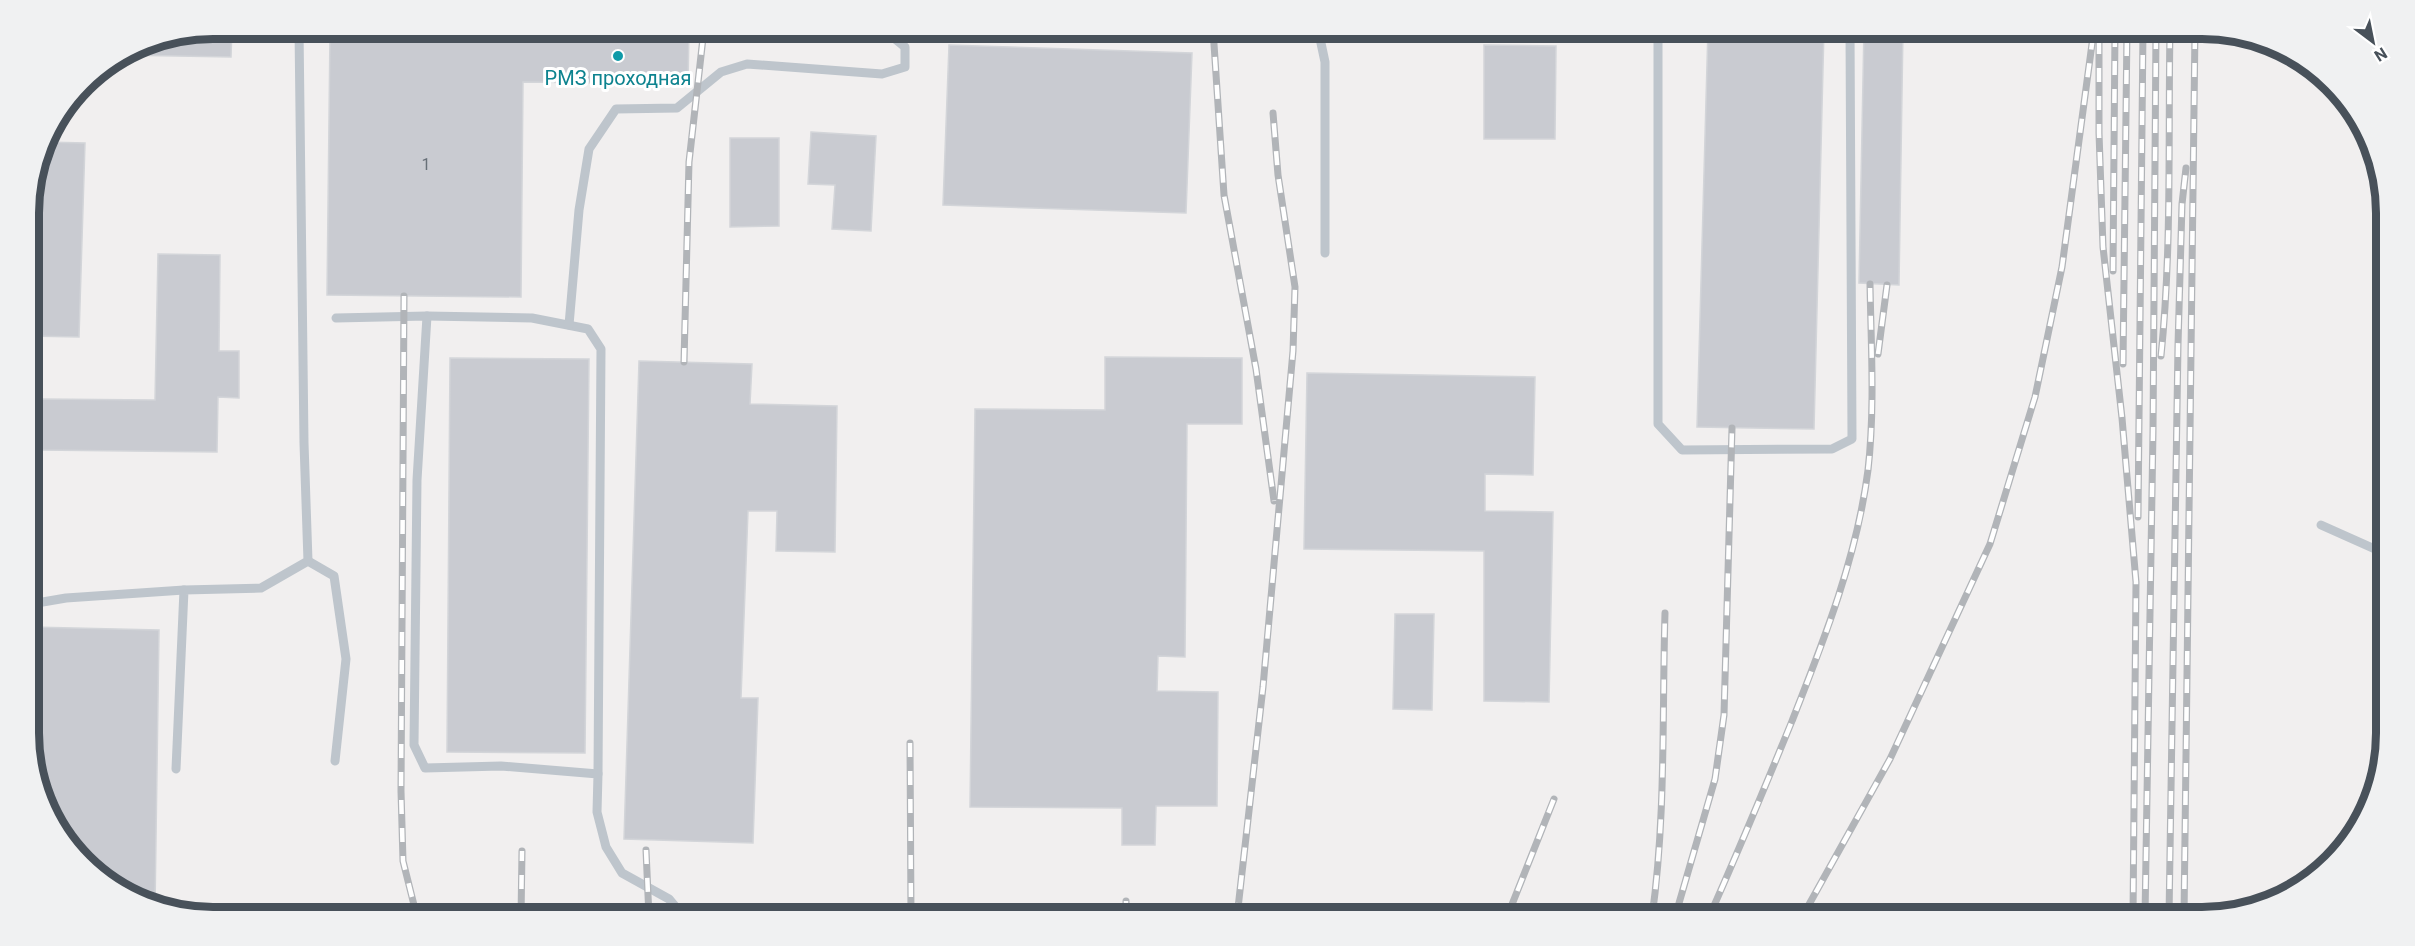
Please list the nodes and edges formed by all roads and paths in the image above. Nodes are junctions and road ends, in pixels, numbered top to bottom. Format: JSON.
{"nodes":[{"id":1,"x":299,"y":39,"type":"edge"},
{"id":2,"x":896,"y":39,"type":"edge"},
{"id":3,"x":1320,"y":39,"type":"edge"},
{"id":4,"x":1658,"y":39,"type":"edge"},
{"id":5,"x":1850,"y":39,"type":"edge"},
{"id":6,"x":1325,"y":254,"type":"dead end"},
{"id":7,"x":427,"y":316,"type":"junction"},
{"id":8,"x":336,"y":318,"type":"dead end"},
{"id":9,"x":569,"y":325,"type":"junction"},
{"id":10,"x":2321,"y":525,"type":"dead end"},
{"id":11,"x":2376,"y":550,"type":"edge"},
{"id":12,"x":308,"y":561,"type":"junction"},
{"id":13,"x":184,"y":590,"type":"junction"},
{"id":14,"x":39,"y":603,"type":"edge"},
{"id":15,"x":335,"y":761,"type":"dead end"},
{"id":16,"x":176,"y":769,"type":"dead end"},
{"id":17,"x":597,"y":774,"type":"junction"},
{"id":18,"x":676,"y":907,"type":"edge"}],
"edges":[{"from":1,"to":12,"type":"lane"},
{"from":2,"to":9,"type":"lane"},
{"from":3,"to":6,"type":"lane"},
{"from":4,"to":5,"type":"lane"},
{"from":7,"to":8,"type":"lane"},
{"from":7,"to":9,"type":"lane"},
{"from":7,"to":17,"type":"lane"},
{"from":9,"to":17,"type":"lane"},
{"from":10,"to":11,"type":"lane"},
{"from":12,"to":13,"type":"lane"},
{"from":12,"to":15,"type":"lane"},
{"from":13,"to":14,"type":"lane"},
{"from":13,"to":16,"type":"lane"},
{"from":17,"to":18,"type":"lane"}]}
